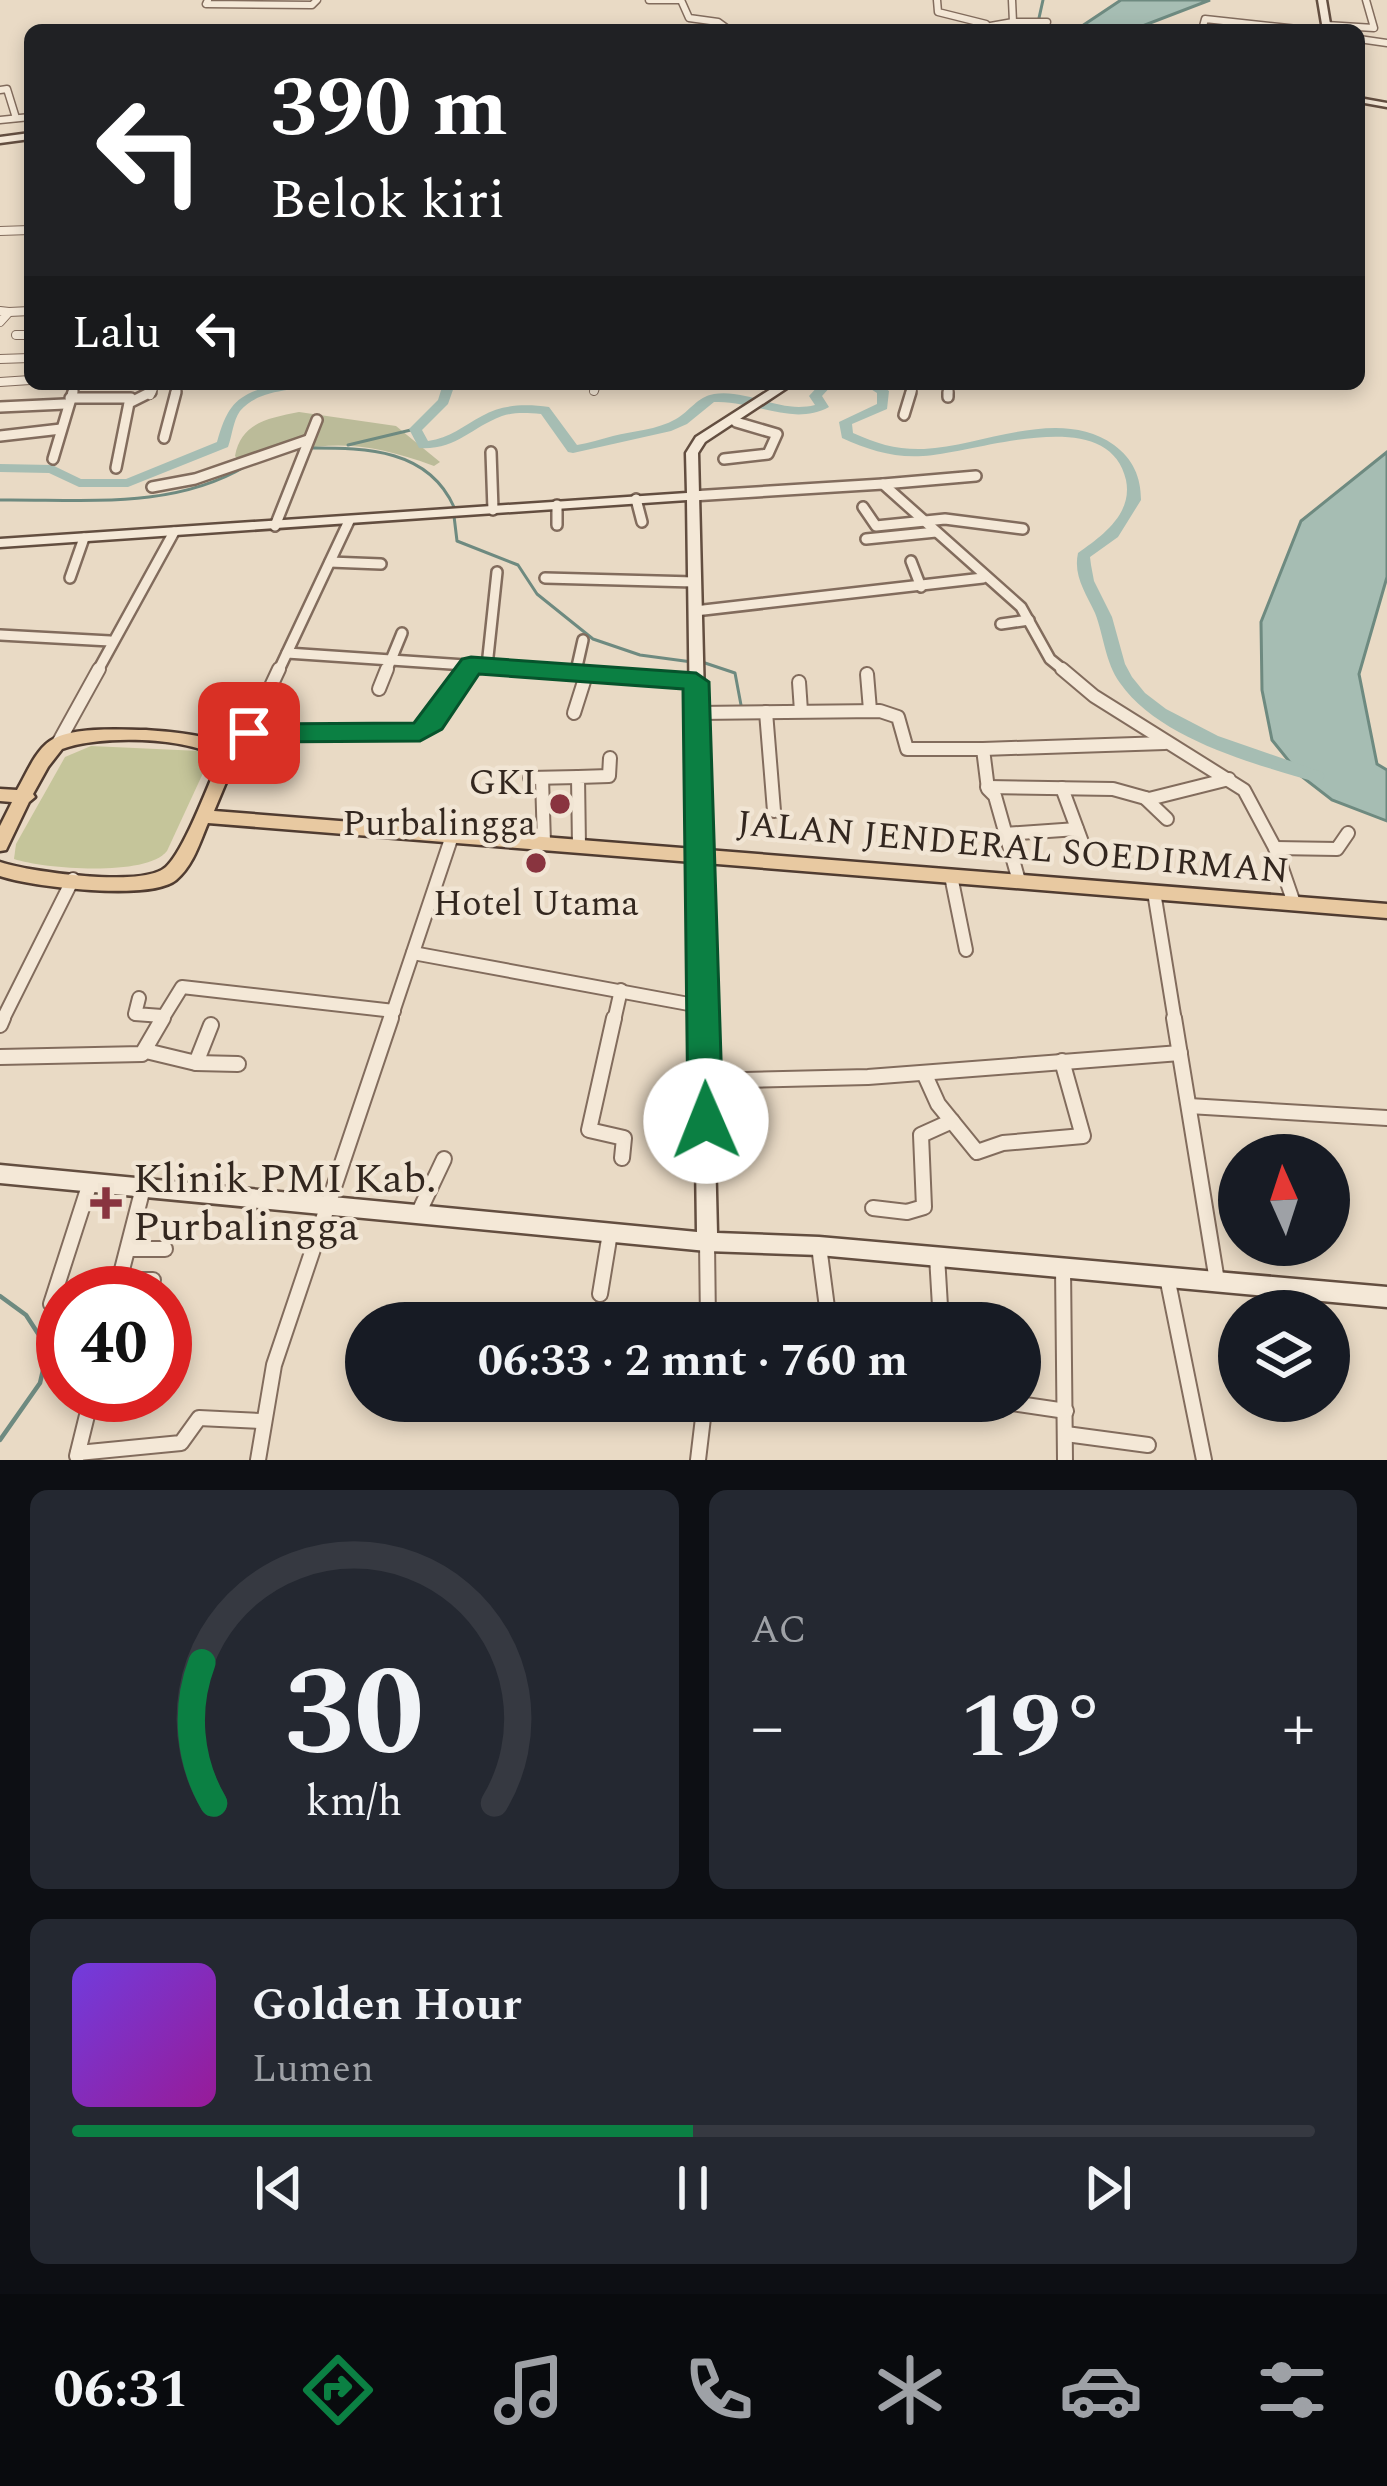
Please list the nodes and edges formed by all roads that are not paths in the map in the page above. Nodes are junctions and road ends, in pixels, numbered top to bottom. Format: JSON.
{"nodes":[{"id":1,"x":208,"y":0,"type":"edge"},
{"id":2,"x":316,"y":0,"type":"edge"},
{"id":3,"x":650,"y":0,"type":"edge"},
{"id":4,"x":681,"y":0,"type":"edge"},
{"id":5,"x":937,"y":0,"type":"edge"},
{"id":6,"x":1366,"y":0,"type":"edge"},
{"id":7,"x":650,"y":16,"type":"dead end"},
{"id":8,"x":1047,"y":22,"type":"dead end"},
{"id":9,"x":721,"y":24,"type":"edge"},
{"id":10,"x":979,"y":24,"type":"edge"},
{"id":11,"x":1026,"y":24,"type":"edge"},
{"id":12,"x":1202,"y":24,"type":"edge"},
{"id":13,"x":1248,"y":24,"type":"edge"},
{"id":14,"x":1365,"y":28,"type":"edge"},
{"id":15,"x":10,"y":77,"type":"dead end"},
{"id":16,"x":4,"y":90,"type":"edge"},
{"id":17,"x":24,"y":112,"type":"edge"},
{"id":18,"x":16,"y":118,"type":"junction"},
{"id":19,"x":0,"y":120,"type":"edge"},
{"id":20,"x":4,"y":311,"type":"edge"},
{"id":21,"x":0,"y":322,"type":"edge"},
{"id":22,"x":16,"y":335,"type":"dead end"},
{"id":23,"x":24,"y":335,"type":"edge"},
{"id":24,"x":73,"y":390,"type":"edge"},
{"id":25,"x":152,"y":390,"type":"edge"},
{"id":26,"x":176,"y":390,"type":"edge"},
{"id":27,"x":780,"y":390,"type":"edge"},
{"id":28,"x":912,"y":390,"type":"edge"},
{"id":29,"x":949,"y":390,"type":"edge"},
{"id":30,"x":948,"y":397,"type":"dead end"},
{"id":31,"x":130,"y":398,"type":"junction"},
{"id":32,"x":68,"y":401,"type":"junction"},
{"id":33,"x":24,"y":406,"type":"junction"},
{"id":34,"x":0,"y":407,"type":"edge"},
{"id":35,"x":904,"y":415,"type":"dead end"},
{"id":36,"x":317,"y":420,"type":"dead end"},
{"id":37,"x":736,"y":422,"type":"junction"},
{"id":38,"x":61,"y":429,"type":"junction"},
{"id":39,"x":17,"y":434,"type":"junction"},
{"id":40,"x":0,"y":436,"type":"edge"},
{"id":41,"x":164,"y":438,"type":"dead end"},
{"id":42,"x":307,"y":444,"type":"junction"},
{"id":43,"x":491,"y":452,"type":"dead end"},
{"id":44,"x":53,"y":458,"type":"dead end"},
{"id":45,"x":724,"y":459,"type":"dead end"},
{"id":46,"x":116,"y":468,"type":"dead end"},
{"id":47,"x":976,"y":476,"type":"dead end"},
{"id":48,"x":883,"y":484,"type":"junction"},
{"id":49,"x":152,"y":487,"type":"dead end"},
{"id":50,"x":692,"y":496,"type":"junction"},
{"id":51,"x":636,"y":499,"type":"junction"},
{"id":52,"x":557,"y":505,"type":"junction"},
{"id":53,"x":863,"y":507,"type":"dead end"},
{"id":54,"x":493,"y":510,"type":"junction"},
{"id":55,"x":349,"y":521,"type":"junction"},
{"id":56,"x":926,"y":521,"type":"junction"},
{"id":57,"x":642,"y":522,"type":"dead end"},
{"id":58,"x":557,"y":525,"type":"dead end"},
{"id":59,"x":275,"y":526,"type":"junction"},
{"id":60,"x":1023,"y":529,"type":"dead end"},
{"id":61,"x":174,"y":532,"type":"junction"},
{"id":62,"x":936,"y":532,"type":"junction"},
{"id":63,"x":84,"y":538,"type":"junction"},
{"id":64,"x":866,"y":539,"type":"dead end"},
{"id":65,"x":0,"y":543,"type":"edge"},
{"id":66,"x":911,"y":561,"type":"dead end"},
{"id":67,"x":330,"y":562,"type":"junction"},
{"id":68,"x":381,"y":564,"type":"dead end"},
{"id":69,"x":497,"y":572,"type":"dead end"},
{"id":70,"x":70,"y":578,"type":"dead end"},
{"id":71,"x":545,"y":578,"type":"dead end"},
{"id":72,"x":983,"y":578,"type":"junction"},
{"id":73,"x":694,"y":582,"type":"junction"},
{"id":74,"x":921,"y":587,"type":"junction"},
{"id":75,"x":695,"y":611,"type":"junction"},
{"id":76,"x":1029,"y":620,"type":"junction"},
{"id":77,"x":1001,"y":624,"type":"dead end"},
{"id":78,"x":402,"y":633,"type":"dead end"},
{"id":79,"x":0,"y":635,"type":"edge"},
{"id":80,"x":584,"y":640,"type":"dead end"},
{"id":81,"x":110,"y":641,"type":"junction"},
{"id":82,"x":534,"y":652,"type":"dead end"},
{"id":83,"x":287,"y":653,"type":"junction"},
{"id":84,"x":393,"y":658,"type":"junction"},
{"id":85,"x":471,"y":665,"type":"junction"},
{"id":86,"x":487,"y":667,"type":"junction"},
{"id":87,"x":530,"y":668,"type":"junction"},
{"id":88,"x":696,"y":670,"type":"junction"},
{"id":89,"x":581,"y":672,"type":"junction"},
{"id":90,"x":868,"y":674,"type":"dead end"},
{"id":91,"x":799,"y":682,"type":"dead end"},
{"id":92,"x":380,"y":689,"type":"dead end"},
{"id":93,"x":870,"y":710,"type":"junction"},
{"id":94,"x":802,"y":711,"type":"junction"},
{"id":95,"x":766,"y":712,"type":"junction"},
{"id":96,"x":574,"y":713,"type":"dead end"},
{"id":97,"x":698,"y":713,"type":"junction"},
{"id":98,"x":249,"y":733,"type":"junction"},
{"id":99,"x":1167,"y":743,"type":"junction"},
{"id":100,"x":57,"y":745,"type":"junction"},
{"id":101,"x":226,"y":748,"type":"junction"},
{"id":102,"x":983,"y":748,"type":"junction"},
{"id":103,"x":610,"y":758,"type":"dead end"},
{"id":104,"x":578,"y":777,"type":"junction"},
{"id":105,"x":1229,"y":779,"type":"junction"},
{"id":106,"x":1062,"y":788,"type":"junction"},
{"id":107,"x":990,"y":790,"type":"junction"},
{"id":108,"x":0,"y":799,"type":"edge"},
{"id":109,"x":1145,"y":799,"type":"junction"},
{"id":110,"x":24,"y":801,"type":"junction"},
{"id":111,"x":774,"y":811,"type":"dead end"},
{"id":112,"x":203,"y":816,"type":"junction"},
{"id":113,"x":1168,"y":819,"type":"dead end"},
{"id":114,"x":1348,"y":833,"type":"dead end"},
{"id":115,"x":1004,"y":834,"type":"junction"},
{"id":116,"x":452,"y":836,"type":"junction"},
{"id":117,"x":544,"y":843,"type":"junction"},
{"id":118,"x":0,"y":845,"type":"edge"},
{"id":119,"x":579,"y":846,"type":"junction"},
{"id":120,"x":1275,"y":848,"type":"junction"},
{"id":121,"x":703,"y":856,"type":"junction"},
{"id":122,"x":0,"y":868,"type":"edge"},
{"id":123,"x":951,"y":876,"type":"junction"},
{"id":124,"x":74,"y":879,"type":"junction"},
{"id":125,"x":1019,"y":881,"type":"junction"},
{"id":126,"x":1154,"y":892,"type":"junction"},
{"id":127,"x":1294,"y":903,"type":"junction"},
{"id":128,"x":1387,"y":910,"type":"edge"},
{"id":129,"x":966,"y":950,"type":"dead end"},
{"id":130,"x":413,"y":953,"type":"junction"},
{"id":131,"x":621,"y":990,"type":"junction"},
{"id":132,"x":139,"y":998,"type":"dead end"},
{"id":133,"x":705,"y":1007,"type":"junction"},
{"id":134,"x":394,"y":1011,"type":"junction"},
{"id":135,"x":163,"y":1016,"type":"junction"},
{"id":136,"x":0,"y":1025,"type":"edge"},
{"id":137,"x":211,"y":1025,"type":"dead end"},
{"id":138,"x":146,"y":1051,"type":"junction"},
{"id":139,"x":1180,"y":1053,"type":"junction"},
{"id":140,"x":0,"y":1057,"type":"edge"},
{"id":141,"x":1062,"y":1061,"type":"junction"},
{"id":142,"x":196,"y":1063,"type":"junction"},
{"id":143,"x":238,"y":1064,"type":"dead end"},
{"id":144,"x":924,"y":1073,"type":"junction"},
{"id":145,"x":705,"y":1081,"type":"junction"},
{"id":146,"x":1189,"y":1106,"type":"junction"},
{"id":147,"x":1387,"y":1118,"type":"edge"},
{"id":148,"x":952,"y":1120,"type":"junction"},
{"id":149,"x":622,"y":1158,"type":"dead end"},
{"id":150,"x":444,"y":1159,"type":"dead end"},
{"id":151,"x":0,"y":1174,"type":"edge"},
{"id":152,"x":90,"y":1183,"type":"junction"},
{"id":153,"x":143,"y":1188,"type":"junction"},
{"id":154,"x":329,"y":1206,"type":"junction"},
{"id":155,"x":873,"y":1208,"type":"dead end"},
{"id":156,"x":418,"y":1214,"type":"junction"},
{"id":157,"x":610,"y":1233,"type":"junction"},
{"id":158,"x":707,"y":1242,"type":"junction"},
{"id":159,"x":819,"y":1246,"type":"junction"},
{"id":160,"x":128,"y":1249,"type":"junction"},
{"id":161,"x":165,"y":1249,"type":"dead end"},
{"id":162,"x":937,"y":1256,"type":"junction"},
{"id":163,"x":63,"y":1266,"type":"edge"},
{"id":164,"x":124,"y":1266,"type":"edge"},
{"id":165,"x":1063,"y":1268,"type":"junction"},
{"id":166,"x":1167,"y":1276,"type":"junction"},
{"id":167,"x":1217,"y":1281,"type":"junction"},
{"id":168,"x":600,"y":1294,"type":"dead end"},
{"id":169,"x":1387,"y":1297,"type":"edge"},
{"id":170,"x":708,"y":1302,"type":"edge"},
{"id":171,"x":826,"y":1302,"type":"edge"},
{"id":172,"x":940,"y":1302,"type":"edge"},
{"id":173,"x":1041,"y":1408,"type":"edge"},
{"id":174,"x":1066,"y":1412,"type":"junction"},
{"id":175,"x":261,"y":1420,"type":"junction"},
{"id":176,"x":85,"y":1422,"type":"edge"},
{"id":177,"x":703,"y":1422,"type":"edge"},
{"id":178,"x":1066,"y":1434,"type":"junction"},
{"id":179,"x":1148,"y":1445,"type":"dead end"},
{"id":180,"x":77,"y":1457,"type":"edge"},
{"id":181,"x":257,"y":1460,"type":"edge"},
{"id":182,"x":698,"y":1460,"type":"edge"},
{"id":183,"x":1065,"y":1460,"type":"edge"},
{"id":184,"x":1204,"y":1460,"type":"edge"}],
"edges":[{"from":1,"to":2,"type":"street"},
{"from":3,"to":4,"type":"street"},
{"from":3,"to":7,"type":"street"},
{"from":4,"to":9,"type":"street"},
{"from":5,"to":10,"type":"street"},
{"from":6,"to":14,"type":"street"},
{"from":8,"to":11,"type":"street"},
{"from":12,"to":13,"type":"street"},
{"from":15,"to":16,"type":"street"},
{"from":16,"to":18,"type":"street"},
{"from":17,"to":18,"type":"street"},
{"from":18,"to":19,"type":"street"},
{"from":20,"to":21,"type":"street"},
{"from":22,"to":23,"type":"street"},
{"from":24,"to":32,"type":"street"},
{"from":25,"to":31,"type":"street"},
{"from":26,"to":41,"type":"street"},
{"from":27,"to":37,"type":"street"},
{"from":28,"to":35,"type":"street"},
{"from":29,"to":30,"type":"street"},
{"from":31,"to":32,"type":"street"},
{"from":31,"to":46,"type":"street"},
{"from":32,"to":33,"type":"street"},
{"from":32,"to":38,"type":"street"},
{"from":33,"to":34,"type":"street"},
{"from":33,"to":39,"type":"street"},
{"from":36,"to":42,"type":"street"},
{"from":37,"to":45,"type":"street"},
{"from":37,"to":50,"type":"street"},
{"from":38,"to":39,"type":"street"},
{"from":38,"to":44,"type":"street"},
{"from":39,"to":40,"type":"street"},
{"from":42,"to":49,"type":"street"},
{"from":42,"to":59,"type":"street"},
{"from":43,"to":54,"type":"street"},
{"from":47,"to":48,"type":"street"},
{"from":48,"to":50,"type":"street"},
{"from":48,"to":56,"type":"street"},
{"from":50,"to":51,"type":"street"},
{"from":50,"to":73,"type":"street"},
{"from":51,"to":52,"type":"street"},
{"from":51,"to":57,"type":"street"},
{"from":52,"to":54,"type":"street"},
{"from":52,"to":58,"type":"street"},
{"from":53,"to":56,"type":"street"},
{"from":54,"to":55,"type":"street"},
{"from":55,"to":59,"type":"street"},
{"from":55,"to":67,"type":"street"},
{"from":56,"to":60,"type":"street"},
{"from":56,"to":62,"type":"street"},
{"from":59,"to":61,"type":"street"},
{"from":61,"to":63,"type":"street"},
{"from":61,"to":81,"type":"street"},
{"from":62,"to":64,"type":"street"},
{"from":62,"to":72,"type":"street"},
{"from":63,"to":65,"type":"street"},
{"from":63,"to":70,"type":"street"},
{"from":66,"to":74,"type":"street"},
{"from":67,"to":68,"type":"street"},
{"from":67,"to":83,"type":"street"},
{"from":69,"to":86,"type":"street"},
{"from":71,"to":73,"type":"street"},
{"from":72,"to":74,"type":"street"},
{"from":72,"to":76,"type":"street"},
{"from":73,"to":75,"type":"street"},
{"from":74,"to":75,"type":"street"},
{"from":75,"to":88,"type":"street"},
{"from":76,"to":77,"type":"street"},
{"from":76,"to":99,"type":"street"},
{"from":78,"to":84,"type":"street"},
{"from":79,"to":81,"type":"street"},
{"from":80,"to":89,"type":"street"},
{"from":81,"to":100,"type":"street"},
{"from":82,"to":87,"type":"street"},
{"from":83,"to":84,"type":"street"},
{"from":83,"to":98,"type":"street"},
{"from":84,"to":85,"type":"street"},
{"from":84,"to":92,"type":"street"},
{"from":85,"to":86,"type":"street"},
{"from":85,"to":98,"type":"street"},
{"from":86,"to":87,"type":"street"},
{"from":87,"to":89,"type":"street"},
{"from":88,"to":89,"type":"street"},
{"from":88,"to":97,"type":"street"},
{"from":89,"to":96,"type":"street"},
{"from":90,"to":93,"type":"street"},
{"from":91,"to":94,"type":"street"},
{"from":93,"to":94,"type":"street"},
{"from":93,"to":102,"type":"street"},
{"from":94,"to":95,"type":"street"},
{"from":95,"to":97,"type":"street"},
{"from":95,"to":111,"type":"street"},
{"from":97,"to":121,"type":"street"},
{"from":98,"to":101,"type":"street"},
{"from":99,"to":102,"type":"street"},
{"from":99,"to":105,"type":"street"},
{"from":100,"to":101,"type":"main road"},
{"from":100,"to":110,"type":"main road"},
{"from":101,"to":112,"type":"main road"},
{"from":102,"to":107,"type":"street"},
{"from":103,"to":104,"type":"street"},
{"from":104,"to":117,"type":"street"},
{"from":104,"to":119,"type":"street"},
{"from":105,"to":109,"type":"street"},
{"from":105,"to":120,"type":"street"},
{"from":106,"to":107,"type":"street"},
{"from":106,"to":109,"type":"street"},
{"from":106,"to":115,"type":"street"},
{"from":107,"to":115,"type":"street"},
{"from":108,"to":110,"type":"main road"},
{"from":109,"to":113,"type":"street"},
{"from":110,"to":118,"type":"main road"},
{"from":112,"to":116,"type":"main road","name":"JALAN JENDERAL SOEDIRMAN"},
{"from":112,"to":124,"type":"main road"},
{"from":114,"to":120,"type":"street"},
{"from":115,"to":125,"type":"street"},
{"from":116,"to":117,"type":"main road","name":"JALAN JENDERAL SOEDIRMAN"},
{"from":116,"to":130,"type":"street"},
{"from":117,"to":119,"type":"main road","name":"JALAN JENDERAL SOEDIRMAN"},
{"from":119,"to":121,"type":"main road","name":"JALAN JENDERAL SOEDIRMAN"},
{"from":120,"to":127,"type":"street"},
{"from":121,"to":123,"type":"main road","name":"JALAN JENDERAL SOEDIRMAN"},
{"from":121,"to":133,"type":"street"},
{"from":122,"to":124,"type":"main road"},
{"from":123,"to":125,"type":"main road","name":"JALAN JENDERAL SOEDIRMAN"},
{"from":123,"to":129,"type":"street"},
{"from":124,"to":136,"type":"street"},
{"from":125,"to":126,"type":"main road","name":"JALAN JENDERAL SOEDIRMAN"},
{"from":126,"to":127,"type":"main road","name":"JALAN JENDERAL SOEDIRMAN"},
{"from":126,"to":139,"type":"street"},
{"from":127,"to":128,"type":"main road","name":"JALAN JENDERAL SOEDIRMAN"},
{"from":130,"to":131,"type":"street"},
{"from":130,"to":134,"type":"street"},
{"from":131,"to":133,"type":"street"},
{"from":131,"to":149,"type":"street"},
{"from":132,"to":135,"type":"street"},
{"from":133,"to":145,"type":"street"},
{"from":134,"to":135,"type":"street"},
{"from":134,"to":154,"type":"street"},
{"from":135,"to":138,"type":"street"},
{"from":137,"to":142,"type":"street"},
{"from":138,"to":140,"type":"street"},
{"from":138,"to":142,"type":"street"},
{"from":139,"to":141,"type":"street"},
{"from":139,"to":146,"type":"street"},
{"from":141,"to":144,"type":"street"},
{"from":141,"to":148,"type":"street"},
{"from":142,"to":143,"type":"street"},
{"from":144,"to":145,"type":"street"},
{"from":144,"to":148,"type":"street"},
{"from":145,"to":158,"type":"street"},
{"from":146,"to":147,"type":"street"},
{"from":146,"to":167,"type":"street"},
{"from":148,"to":155,"type":"street"},
{"from":150,"to":156,"type":"street"},
{"from":151,"to":152,"type":"street"},
{"from":152,"to":153,"type":"street"},
{"from":152,"to":163,"type":"street"},
{"from":153,"to":154,"type":"street"},
{"from":153,"to":160,"type":"street"},
{"from":154,"to":156,"type":"street"},
{"from":154,"to":175,"type":"street"},
{"from":156,"to":157,"type":"street"},
{"from":157,"to":158,"type":"street"},
{"from":157,"to":168,"type":"street"},
{"from":158,"to":159,"type":"street"},
{"from":158,"to":170,"type":"street"},
{"from":159,"to":162,"type":"street"},
{"from":159,"to":171,"type":"street"},
{"from":160,"to":161,"type":"street"},
{"from":160,"to":164,"type":"street"},
{"from":162,"to":165,"type":"street"},
{"from":162,"to":172,"type":"street"},
{"from":165,"to":166,"type":"street"},
{"from":165,"to":174,"type":"street"},
{"from":166,"to":167,"type":"street"},
{"from":166,"to":184,"type":"street"},
{"from":167,"to":169,"type":"street"},
{"from":173,"to":174,"type":"street"},
{"from":174,"to":178,"type":"street"},
{"from":175,"to":180,"type":"street"},
{"from":175,"to":181,"type":"street"},
{"from":176,"to":180,"type":"street"},
{"from":177,"to":182,"type":"street"},
{"from":178,"to":179,"type":"street"},
{"from":178,"to":183,"type":"street"}]}
